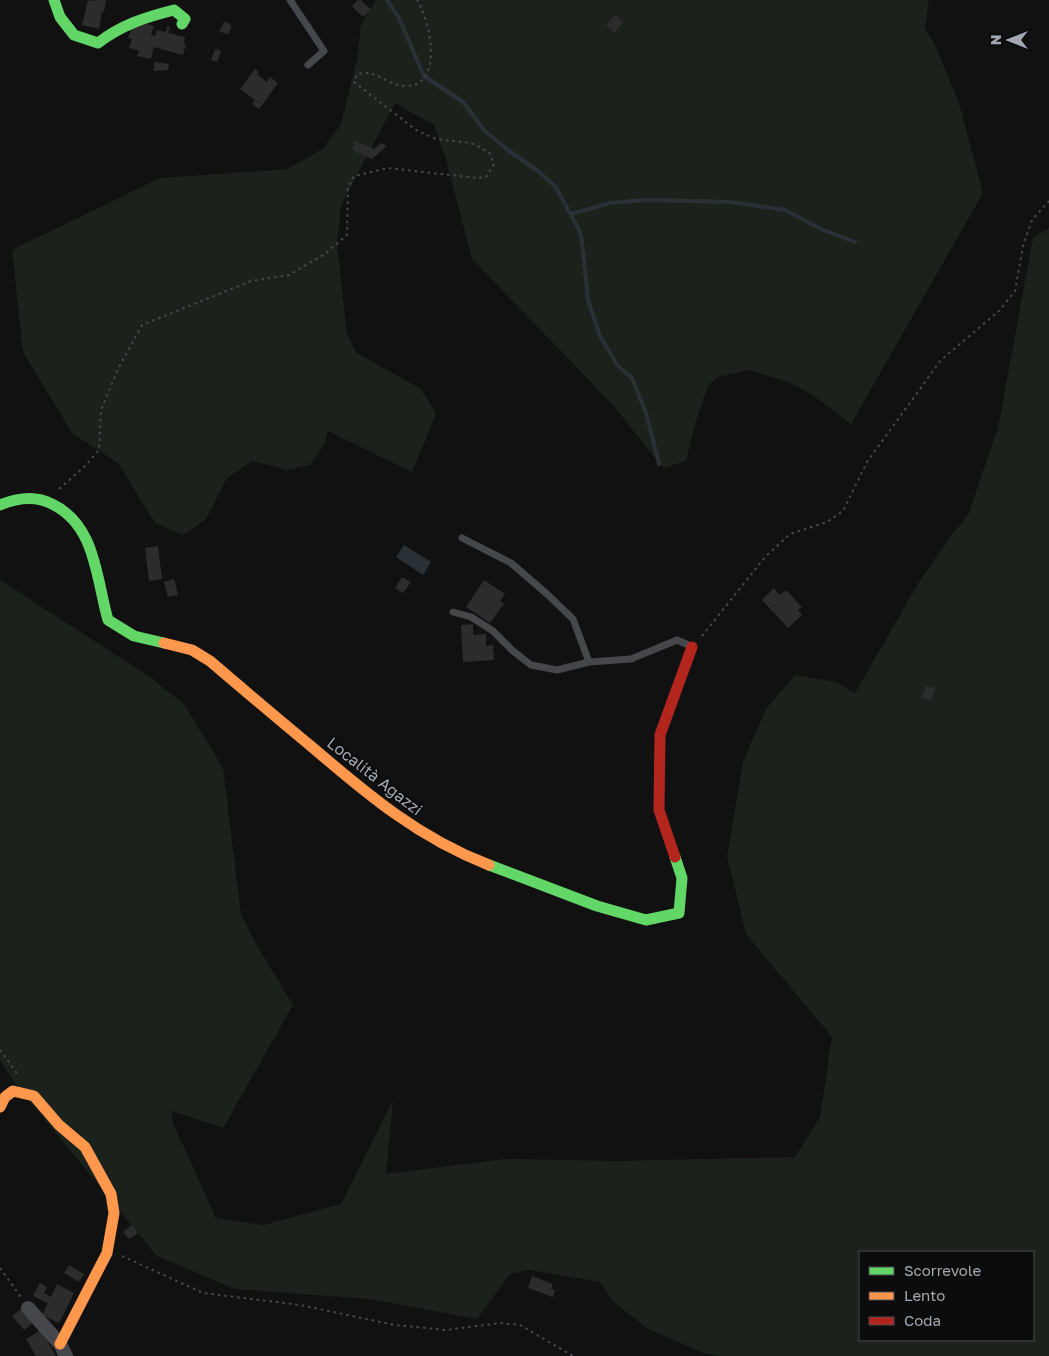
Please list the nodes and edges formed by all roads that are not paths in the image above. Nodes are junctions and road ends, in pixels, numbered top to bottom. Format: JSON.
{"nodes":[{"id":1,"x":54,"y":0,"type":"edge"},
{"id":2,"x":290,"y":0,"type":"edge"},
{"id":3,"x":182,"y":24,"type":"dead end"},
{"id":4,"x":308,"y":64,"type":"dead end"},
{"id":5,"x":0,"y":505,"type":"edge"},
{"id":6,"x":462,"y":538,"type":"dead end"},
{"id":7,"x":453,"y":612,"type":"dead end"},
{"id":8,"x":692,"y":647,"type":"joint"},
{"id":9,"x":589,"y":662,"type":"junction"},
{"id":10,"x":0,"y":1107,"type":"edge"},
{"id":11,"x":28,"y":1308,"type":"road end"},
{"id":12,"x":63,"y":1350,"type":"edge"}],
"edges":[{"from":1,"to":3,"type":"street"},
{"from":2,"to":4,"type":"lane"},
{"from":5,"to":8,"type":"street","name":"Località Agazzi"},
{"from":6,"to":9,"type":"lane"},
{"from":7,"to":9,"type":"lane"},
{"from":8,"to":9,"type":"lane"},
{"from":10,"to":12,"type":"street"},
{"from":11,"to":12,"type":"street"}]}
